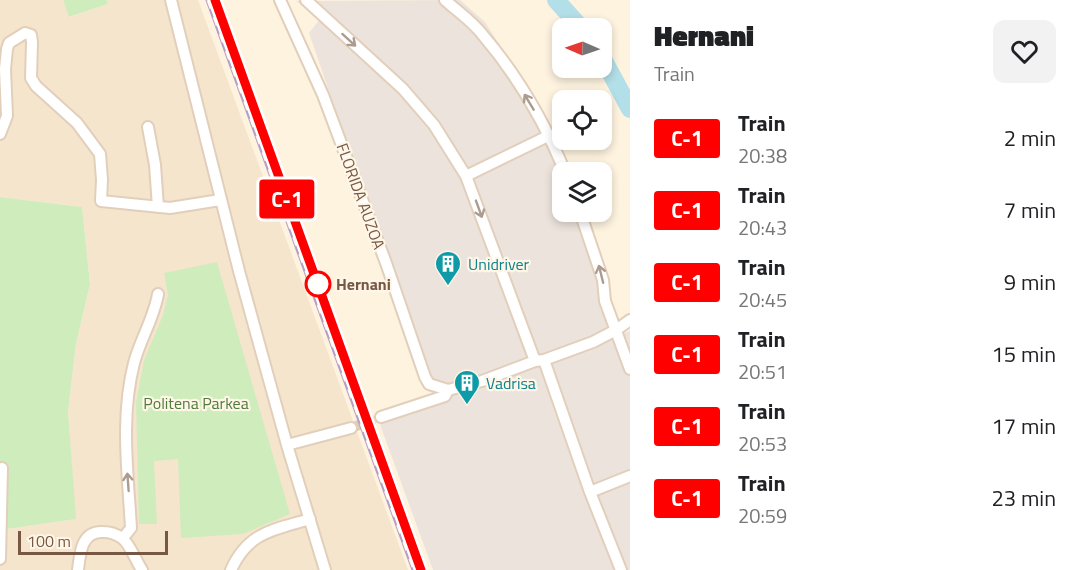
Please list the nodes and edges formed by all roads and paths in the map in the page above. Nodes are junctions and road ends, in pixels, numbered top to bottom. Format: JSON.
{"nodes":[{"id":1,"x":171,"y":0,"type":"edge"},
{"id":2,"x":280,"y":0,"type":"edge"},
{"id":3,"x":306,"y":0,"type":"edge"},
{"id":4,"x":445,"y":0,"type":"edge"},
{"id":5,"x":148,"y":127,"type":"dead end"},
{"id":6,"x":0,"y":134,"type":"edge"},
{"id":7,"x":550,"y":135,"type":"junction"},
{"id":8,"x":561,"y":162,"type":"edge"},
{"id":9,"x":466,"y":176,"type":"junction"},
{"id":10,"x":220,"y":200,"type":"junction"},
{"id":11,"x":159,"y":207,"type":"junction"},
{"id":12,"x":583,"y":222,"type":"edge"},
{"id":13,"x":158,"y":294,"type":"dead end"},
{"id":14,"x":630,"y":320,"type":"edge"},
{"id":15,"x":616,"y":330,"type":"junction"},
{"id":16,"x":539,"y":360,"type":"junction"},
{"id":17,"x":630,"y":369,"type":"edge"},
{"id":18,"x":429,"y":384,"type":"junction"},
{"id":19,"x":448,"y":390,"type":"junction"},
{"id":20,"x":416,"y":405,"type":"junction"},
{"id":21,"x":381,"y":417,"type":"tunnel mouth"},
{"id":22,"x":351,"y":428,"type":"tunnel mouth"},
{"id":23,"x":293,"y":444,"type":"junction"},
{"id":24,"x":2,"y":468,"type":"dead end"},
{"id":25,"x":630,"y":476,"type":"edge"},
{"id":26,"x":590,"y":492,"type":"junction"},
{"id":27,"x":310,"y":519,"type":"junction"},
{"id":28,"x":123,"y":538,"type":"junction"},
{"id":29,"x":0,"y":560,"type":"edge"},
{"id":30,"x":78,"y":570,"type":"edge"},
{"id":31,"x":142,"y":570,"type":"edge"},
{"id":32,"x":231,"y":570,"type":"edge"},
{"id":33,"x":325,"y":570,"type":"edge"},
{"id":34,"x":621,"y":570,"type":"edge"}],
"edges":[{"from":1,"to":10,"type":"street"},
{"from":2,"to":18,"type":"street","name":"FLORIDA AUZOA"},
{"from":3,"to":9,"type":"street","one_way":true},
{"from":7,"to":4,"type":"street","one_way":true},
{"from":5,"to":11,"type":"street"},
{"from":6,"to":11,"type":"street"},
{"from":7,"to":8,"type":"street"},
{"from":7,"to":9,"type":"street"},
{"from":9,"to":16,"type":"street","one_way":true},
{"from":10,"to":11,"type":"street"},
{"from":10,"to":23,"type":"street"},
{"from":15,"to":12,"type":"street","one_way":true},
{"from":28,"to":13,"type":"street","one_way":true},
{"from":14,"to":15,"type":"street"},
{"from":15,"to":16,"type":"street"},
{"from":15,"to":17,"type":"street"},
{"from":16,"to":19,"type":"street"},
{"from":16,"to":26,"type":"street"},
{"from":18,"to":19,"type":"street"},
{"from":18,"to":20,"type":"street"},
{"from":19,"to":20,"type":"street"},
{"from":20,"to":21,"type":"street"},
{"from":22,"to":23,"type":"street"},
{"from":23,"to":27,"type":"street"},
{"from":24,"to":29,"type":"street"},
{"from":25,"to":26,"type":"street"},
{"from":26,"to":34,"type":"street"},
{"from":27,"to":32,"type":"street"},
{"from":27,"to":33,"type":"street"},
{"from":28,"to":30,"type":"street"},
{"from":28,"to":31,"type":"street"}]}
